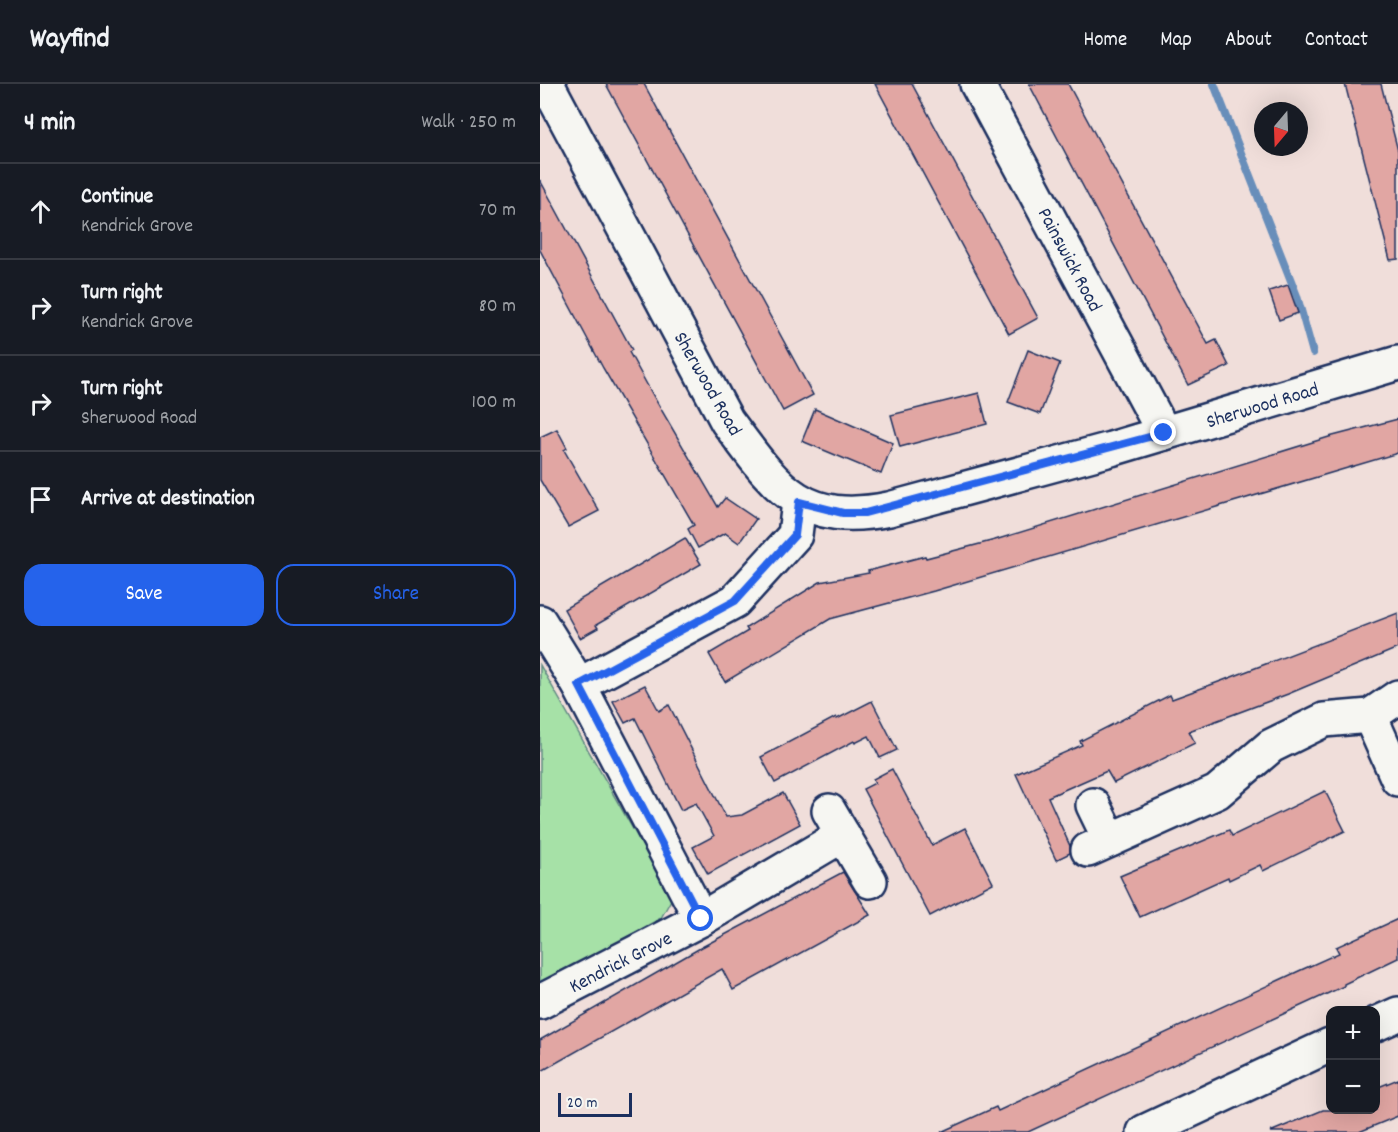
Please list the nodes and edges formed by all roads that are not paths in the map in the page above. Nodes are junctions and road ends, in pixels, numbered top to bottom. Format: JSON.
{"nodes":[{"id":1,"x":547,"y":84,"type":"edge"},
{"id":2,"x":977,"y":84,"type":"edge"},
{"id":3,"x":1398,"y":363,"type":"edge"},
{"id":4,"x":1164,"y":433,"type":"junction"},
{"id":5,"x":799,"y":502,"type":"junction"},
{"id":6,"x":540,"y":622,"type":"edge"},
{"id":7,"x":579,"y":685,"type":"junction"},
{"id":8,"x":1398,"y":697,"type":"edge"},
{"id":9,"x":1370,"y":716,"type":"junction"},
{"id":10,"x":1398,"y":779,"type":"edge"},
{"id":11,"x":1093,"y":805,"type":"dead end"},
{"id":12,"x":870,"y":881,"type":"dead end"},
{"id":13,"x":701,"y":919,"type":"junction"},
{"id":14,"x":540,"y":1002,"type":"edge"},
{"id":15,"x":1398,"y":1014,"type":"edge"},
{"id":16,"x":1380,"y":1022,"type":"edge"},
{"id":17,"x":1326,"y":1047,"type":"edge"},
{"id":18,"x":1144,"y":1132,"type":"edge"}],
"edges":[{"from":1,"to":5,"type":"street","name":"Sherwood Road"},
{"from":2,"to":4,"type":"street","name":"Painswick Road"},
{"from":3,"to":4,"type":"street","name":"Sherwood Road"},
{"from":4,"to":5,"type":"street","name":"Sherwood Road"},
{"from":5,"to":7,"type":"street"},
{"from":6,"to":7,"type":"street"},
{"from":7,"to":13,"type":"street"},
{"from":8,"to":9,"type":"street"},
{"from":9,"to":10,"type":"street"},
{"from":9,"to":11,"type":"street"},
{"from":12,"to":13,"type":"street","name":"Kendrick Grove"},
{"from":13,"to":14,"type":"street","name":"Kendrick Grove"},
{"from":15,"to":16,"type":"street"},
{"from":17,"to":18,"type":"street"}]}
